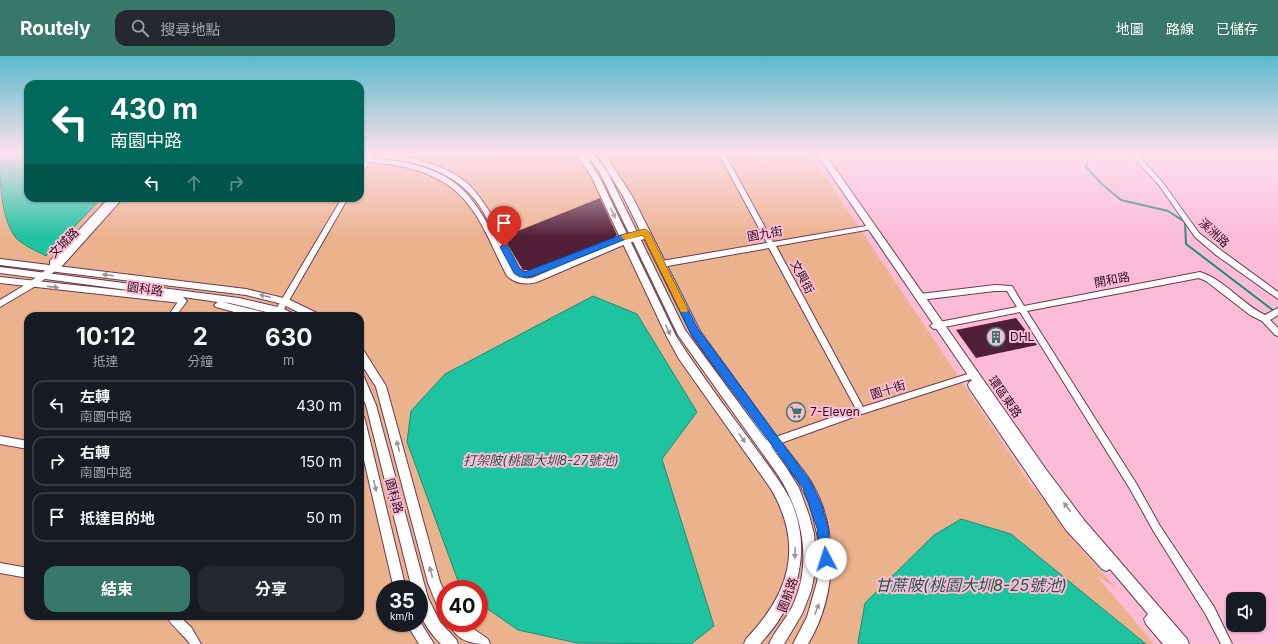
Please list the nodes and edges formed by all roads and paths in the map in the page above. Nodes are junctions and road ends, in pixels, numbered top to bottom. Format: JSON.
{"nodes":[{"id":1,"x":449,"y":181,"type":"edge"},
{"id":2,"x":598,"y":181,"type":"edge"},
{"id":3,"x":607,"y":181,"type":"edge"},
{"id":4,"x":619,"y":181,"type":"edge"},
{"id":5,"x":737,"y":181,"type":"edge"},
{"id":6,"x":835,"y":181,"type":"edge"},
{"id":7,"x":839,"y":181,"type":"edge"},
{"id":8,"x":1159,"y":181,"type":"edge"},
{"id":9,"x":109,"y":202,"type":"edge"},
{"id":10,"x":116,"y":202,"type":"edge"},
{"id":11,"x":343,"y":202,"type":"edge"},
{"id":12,"x":869,"y":227,"type":"junction"},
{"id":13,"x":646,"y":234,"type":"junction"},
{"id":14,"x":630,"y":238,"type":"junction"},
{"id":15,"x":771,"y":244,"type":"junction"},
{"id":16,"x":0,"y":262,"type":"edge"},
{"id":17,"x":662,"y":264,"type":"junction"},
{"id":18,"x":53,"y":269,"type":"junction"},
{"id":19,"x":0,"y":270,"type":"edge"},
{"id":20,"x":45,"y":275,"type":"junction"},
{"id":21,"x":0,"y":280,"type":"edge"},
{"id":22,"x":31,"y":284,"type":"junction"},
{"id":23,"x":1278,"y":296,"type":"edge"},
{"id":24,"x":920,"y":297,"type":"junction"},
{"id":25,"x":183,"y":301,"type":"junction"},
{"id":26,"x":285,"y":301,"type":"junction"},
{"id":27,"x":0,"y":304,"type":"edge"},
{"id":28,"x":1022,"y":309,"type":"junction"},
{"id":29,"x":175,"y":312,"type":"edge"},
{"id":30,"x":248,"y":312,"type":"edge"},
{"id":31,"x":275,"y":312,"type":"edge"},
{"id":32,"x":279,"y":312,"type":"edge"},
{"id":33,"x":306,"y":312,"type":"edge"},
{"id":34,"x":1273,"y":314,"type":"edge"},
{"id":35,"x":937,"y":325,"type":"junction"},
{"id":36,"x":1278,"y":333,"type":"edge"},
{"id":37,"x":364,"y":360,"type":"edge"},
{"id":38,"x":970,"y":376,"type":"junction"},
{"id":39,"x":364,"y":389,"type":"edge"},
{"id":40,"x":861,"y":411,"type":"junction"},
{"id":41,"x":364,"y":437,"type":"edge"},
{"id":42,"x":0,"y":440,"type":"edge"},
{"id":43,"x":774,"y":441,"type":"junction"},
{"id":44,"x":24,"y":444,"type":"edge"},
{"id":45,"x":764,"y":446,"type":"junction"},
{"id":46,"x":0,"y":568,"type":"edge"},
{"id":47,"x":24,"y":572,"type":"edge"},
{"id":48,"x":398,"y":580,"type":"edge"},
{"id":49,"x":416,"y":580,"type":"edge"},
{"id":50,"x":436,"y":588,"type":"edge"},
{"id":51,"x":428,"y":614,"type":"edge"},
{"id":52,"x":177,"y":620,"type":"edge"},
{"id":53,"x":419,"y":632,"type":"edge"},
{"id":54,"x":465,"y":632,"type":"edge"},
{"id":55,"x":196,"y":644,"type":"edge"},
{"id":56,"x":427,"y":644,"type":"edge"},
{"id":57,"x":450,"y":644,"type":"edge"},
{"id":58,"x":483,"y":644,"type":"edge"},
{"id":59,"x":751,"y":644,"type":"edge"},
{"id":60,"x":776,"y":644,"type":"edge"},
{"id":61,"x":800,"y":644,"type":"edge"},
{"id":62,"x":1172,"y":644,"type":"edge"},
{"id":63,"x":1182,"y":644,"type":"edge"},
{"id":64,"x":1227,"y":644,"type":"edge"}],
"edges":[{"from":1,"to":14,"type":"street"},
{"from":2,"to":14,"type":"street","one_way":true},
{"from":3,"to":14,"type":"street","name":"園航路"},
{"from":4,"to":13,"type":"street"},
{"from":5,"to":15,"type":"street","name":"文興街"},
{"from":6,"to":12,"type":"street","name":"環區東路"},
{"from":7,"to":12,"type":"street","name":"環區東路"},
{"from":8,"to":23,"type":"street","name":"溪洲路"},
{"from":9,"to":18,"type":"street","name":"文城路"},
{"from":10,"to":18,"type":"street","name":"文城路"},
{"from":11,"to":26,"type":"street"},
{"from":12,"to":15,"type":"street","name":"園九街"},
{"from":12,"to":24,"type":"street","name":"環區東路"},
{"from":12,"to":35,"type":"street","name":"環區東路"},
{"from":13,"to":14,"type":"street"},
{"from":13,"to":17,"type":"street"},
{"from":14,"to":45,"type":"street","name":"園航路"},
{"from":14,"to":59,"type":"street","one_way":true},
{"from":15,"to":17,"type":"street","name":"園九街"},
{"from":15,"to":40,"type":"street","name":"文興街"},
{"from":16,"to":18,"type":"street"},
{"from":17,"to":43,"type":"street"},
{"from":18,"to":20,"type":"street"},
{"from":26,"to":18,"type":"street","one_way":true},
{"from":19,"to":20,"type":"street","name":"園科路"},
{"from":20,"to":22,"type":"street"},
{"from":20,"to":31,"type":"street","name":"園科路"},
{"from":21,"to":22,"type":"street"},
{"from":22,"to":25,"type":"street","one_way":true},
{"from":22,"to":27,"type":"street"},
{"from":24,"to":28,"type":"street"},
{"from":24,"to":35,"type":"street","name":"環區東路"},
{"from":25,"to":29,"type":"street"},
{"from":25,"to":30,"type":"street"},
{"from":26,"to":32,"type":"street"},
{"from":26,"to":33,"type":"street"},
{"from":28,"to":34,"type":"street","name":"開和路"},
{"from":28,"to":35,"type":"street","name":"開和路"},
{"from":28,"to":64,"type":"street"},
{"from":34,"to":36,"type":"street","name":"開和路"},
{"from":35,"to":38,"type":"street","name":"環區東路"},
{"from":50,"to":37,"type":"street","one_way":true},
{"from":38,"to":40,"type":"street","name":"園十街"},
{"from":38,"to":62,"type":"street","name":"環區東路"},
{"from":63,"to":38,"type":"street","name":"環區東路","one_way":true},
{"from":39,"to":49,"type":"street","name":"園科路"},
{"from":40,"to":43,"type":"street","name":"園十街"},
{"from":41,"to":48,"type":"street","one_way":true},
{"from":42,"to":44,"type":"street"},
{"from":43,"to":45,"type":"street","name":"園十街"},
{"from":61,"to":43,"type":"street","one_way":true},
{"from":45,"to":60,"type":"street","name":"園航路"},
{"from":46,"to":47,"type":"street"},
{"from":51,"to":57,"type":"street","name":"園科路"},
{"from":52,"to":55,"type":"street"},
{"from":53,"to":56,"type":"street"},
{"from":54,"to":58,"type":"street"}]}
